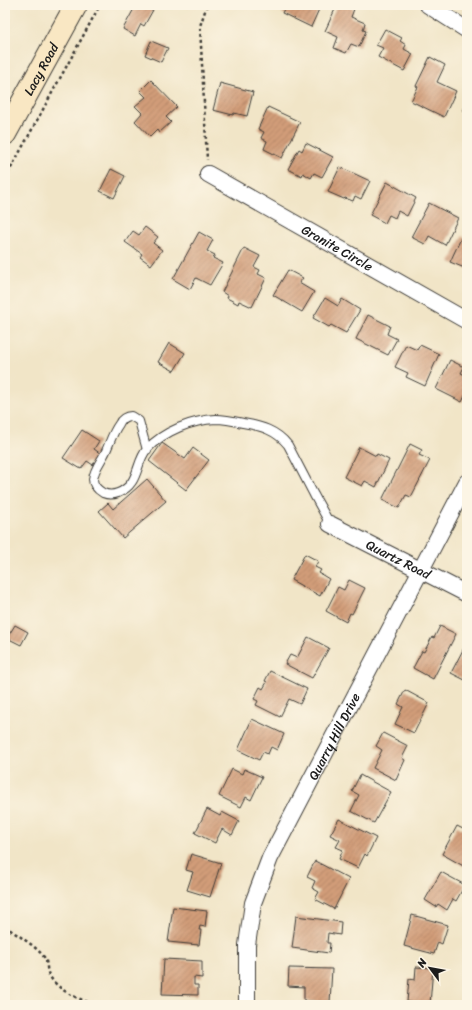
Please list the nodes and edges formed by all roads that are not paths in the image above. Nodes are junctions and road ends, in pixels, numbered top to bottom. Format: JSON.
{"nodes":[{"id":1,"x":76,"y":5,"type":"edge"},
{"id":2,"x":428,"y":5,"type":"edge"},
{"id":3,"x":467,"y":30,"type":"edge"},
{"id":4,"x":5,"y":134,"type":"edge"},
{"id":5,"x":208,"y":174,"type":"road end"},
{"id":6,"x":467,"y":321,"type":"edge"},
{"id":7,"x":147,"y":450,"type":"junction"},
{"id":8,"x":467,"y":482,"type":"edge"},
{"id":9,"x":330,"y":524,"type":"joint"},
{"id":10,"x":421,"y":570,"type":"junction"},
{"id":11,"x":467,"y":594,"type":"edge"},
{"id":12,"x":247,"y":1005,"type":"edge"}],
"edges":[{"from":1,"to":4,"type":"main road","name":"Lacy Road"},
{"from":2,"to":3,"type":"street"},
{"from":5,"to":6,"type":"street","name":"Granite Circle"},
{"from":7,"to":7,"type":"lane"},
{"from":7,"to":9,"type":"lane"},
{"from":8,"to":10,"type":"street","name":"Quarry Hill Drive"},
{"from":9,"to":10,"type":"street","name":"Quartz Road"},
{"from":10,"to":11,"type":"street","name":"Quartz Road"},
{"from":10,"to":12,"type":"street","name":"Quarry Hill Drive"}]}
